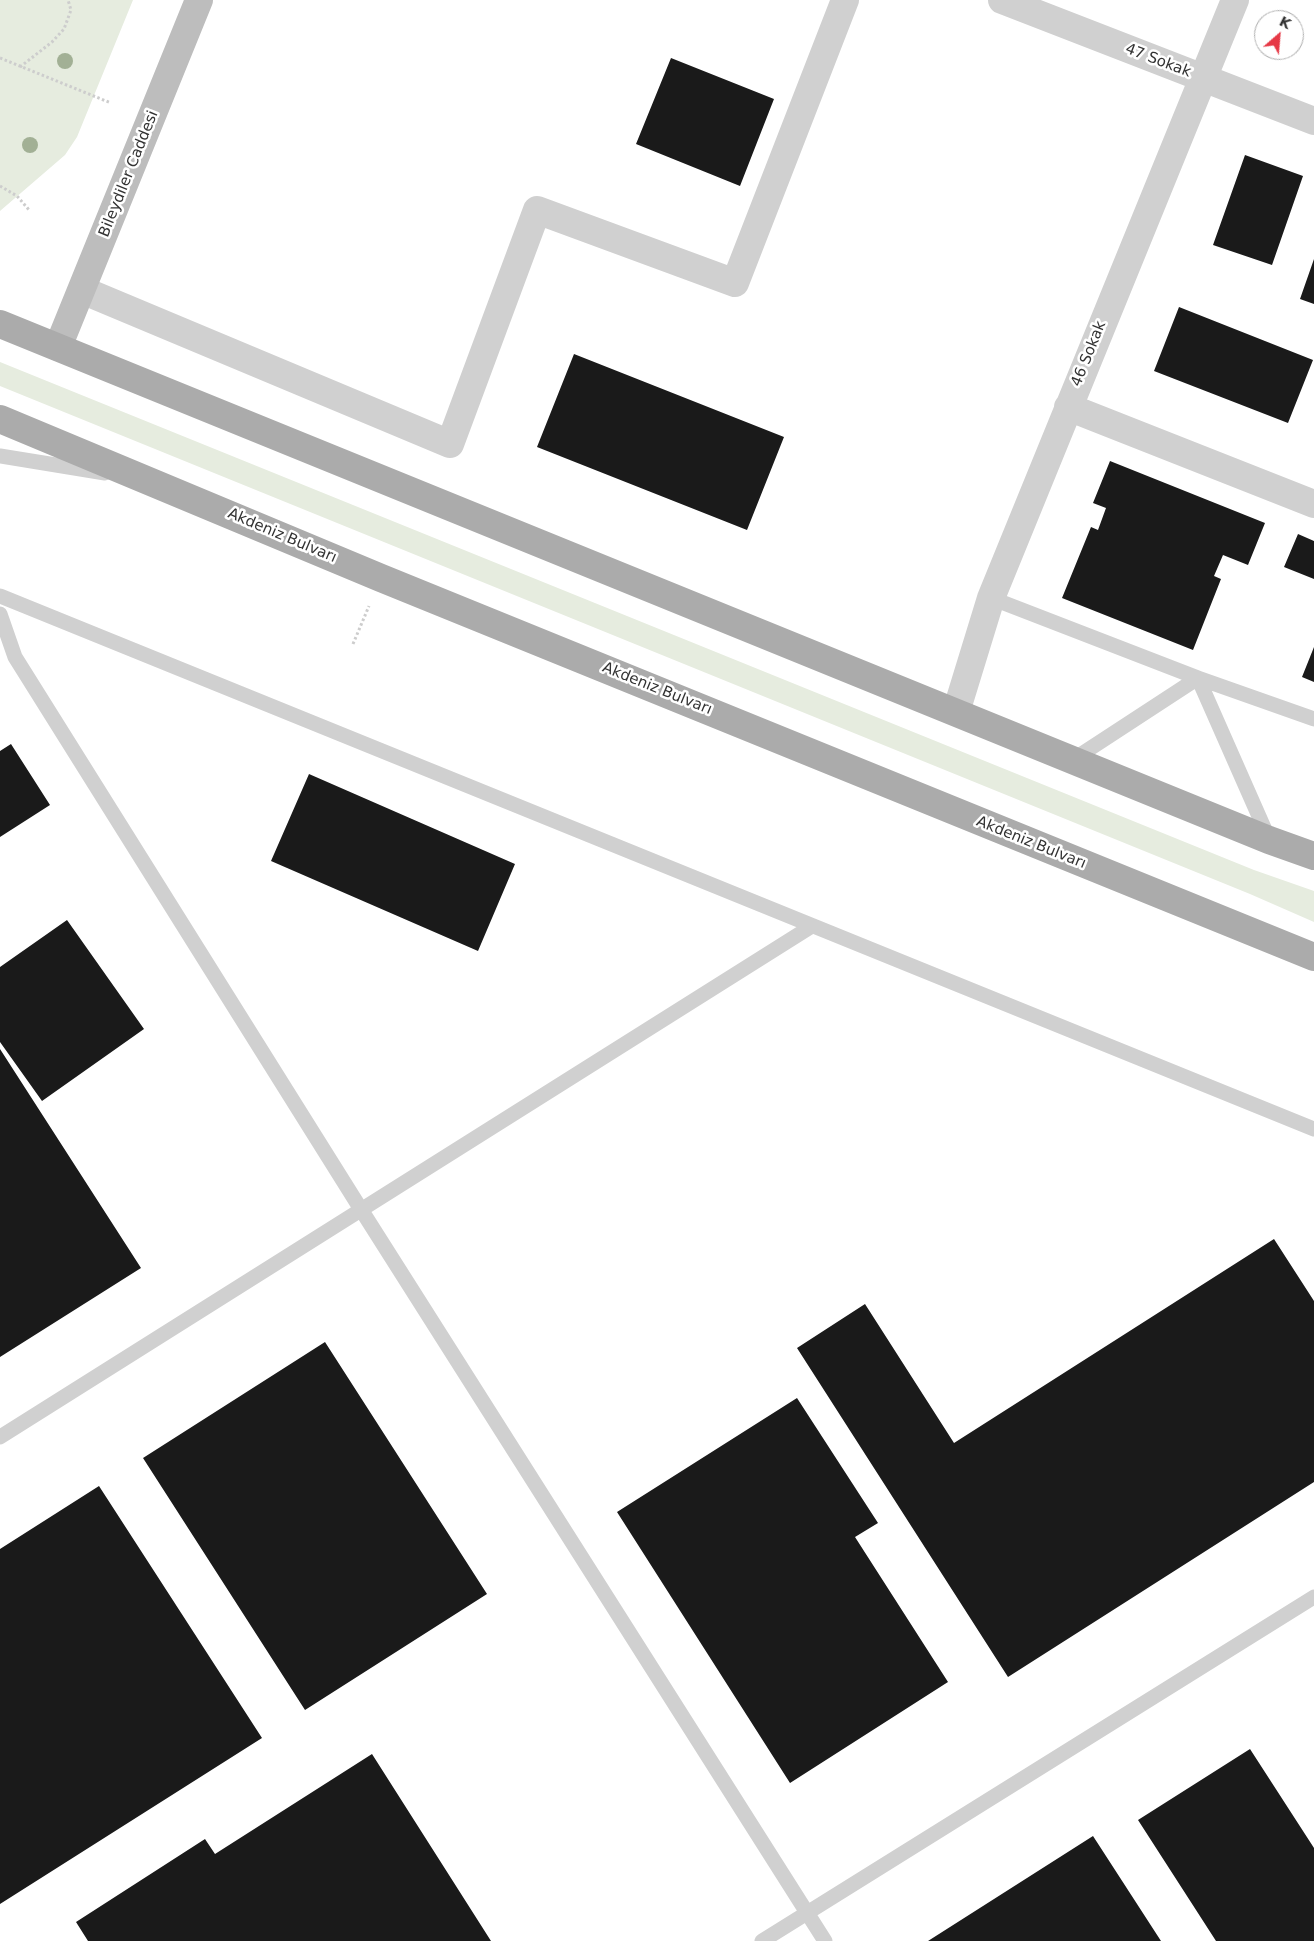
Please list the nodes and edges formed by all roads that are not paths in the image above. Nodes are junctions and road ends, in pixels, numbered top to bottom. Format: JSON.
{"nodes":[{"id":1,"x":199,"y":0,"type":"edge"},
{"id":2,"x":845,"y":0,"type":"edge"},
{"id":3,"x":1002,"y":0,"type":"edge"},
{"id":4,"x":1235,"y":0,"type":"edge"},
{"id":5,"x":1203,"y":79,"type":"junction"},
{"id":6,"x":1314,"y":121,"type":"edge"},
{"id":7,"x":82,"y":290,"type":"junction"},
{"id":8,"x":0,"y":324,"type":"edge"},
{"id":9,"x":58,"y":347,"type":"junction"},
{"id":10,"x":1068,"y":407,"type":"junction"},
{"id":11,"x":0,"y":419,"type":"edge"},
{"id":12,"x":0,"y":456,"type":"edge"},
{"id":13,"x":152,"y":482,"type":"junction"},
{"id":14,"x":1314,"y":504,"type":"edge"},
{"id":15,"x":0,"y":596,"type":"edge"},
{"id":16,"x":991,"y":598,"type":"junction"},
{"id":17,"x":0,"y":614,"type":"edge"},
{"id":18,"x":1198,"y":678,"type":"junction"},
{"id":19,"x":956,"y":712,"type":"junction"},
{"id":20,"x":1314,"y":719,"type":"edge"},
{"id":21,"x":1074,"y":759,"type":"junction"},
{"id":22,"x":1269,"y":840,"type":"junction"},
{"id":23,"x":1314,"y":856,"type":"edge"},
{"id":24,"x":812,"y":926,"type":"junction"},
{"id":25,"x":1314,"y":957,"type":"edge"},
{"id":26,"x":1314,"y":1130,"type":"edge"},
{"id":27,"x":362,"y":1211,"type":"junction"},
{"id":28,"x":0,"y":1437,"type":"edge"},
{"id":29,"x":1314,"y":1597,"type":"edge"},
{"id":30,"x":808,"y":1913,"type":"junction"},
{"id":31,"x":762,"y":1941,"type":"edge"},
{"id":32,"x":825,"y":1941,"type":"edge"}],
"edges":[{"from":1,"to":7,"type":"street","name":"Bileydiler Caddesi"},
{"from":2,"to":7,"type":"street"},
{"from":3,"to":5,"type":"street","name":"47 Sokak"},
{"from":4,"to":5,"type":"street","name":"46 Sokak"},
{"from":5,"to":6,"type":"street","name":"47 Sokak"},
{"from":5,"to":10,"type":"street","name":"46 Sokak"},
{"from":7,"to":9,"type":"street","name":"Bileydiler Caddesi"},
{"from":8,"to":9,"type":"main road"},
{"from":9,"to":19,"type":"main road"},
{"from":10,"to":14,"type":"street"},
{"from":10,"to":16,"type":"street","name":"46 Sokak"},
{"from":11,"to":13,"type":"main road","name":"Akdeniz Bulvarı"},
{"from":12,"to":13,"type":"lane"},
{"from":13,"to":25,"type":"main road","name":"Akdeniz Bulvarı"},
{"from":15,"to":24,"type":"lane"},
{"from":16,"to":18,"type":"lane"},
{"from":16,"to":19,"type":"street","name":"46 Sokak"},
{"from":17,"to":27,"type":"lane"},
{"from":18,"to":20,"type":"lane"},
{"from":18,"to":21,"type":"lane"},
{"from":18,"to":22,"type":"lane"},
{"from":19,"to":21,"type":"main road"},
{"from":21,"to":22,"type":"main road"},
{"from":22,"to":23,"type":"main road"},
{"from":24,"to":26,"type":"lane"},
{"from":24,"to":27,"type":"lane"},
{"from":27,"to":28,"type":"lane"},
{"from":27,"to":30,"type":"lane"},
{"from":29,"to":30,"type":"lane"},
{"from":30,"to":31,"type":"lane"},
{"from":30,"to":32,"type":"lane"}]}
